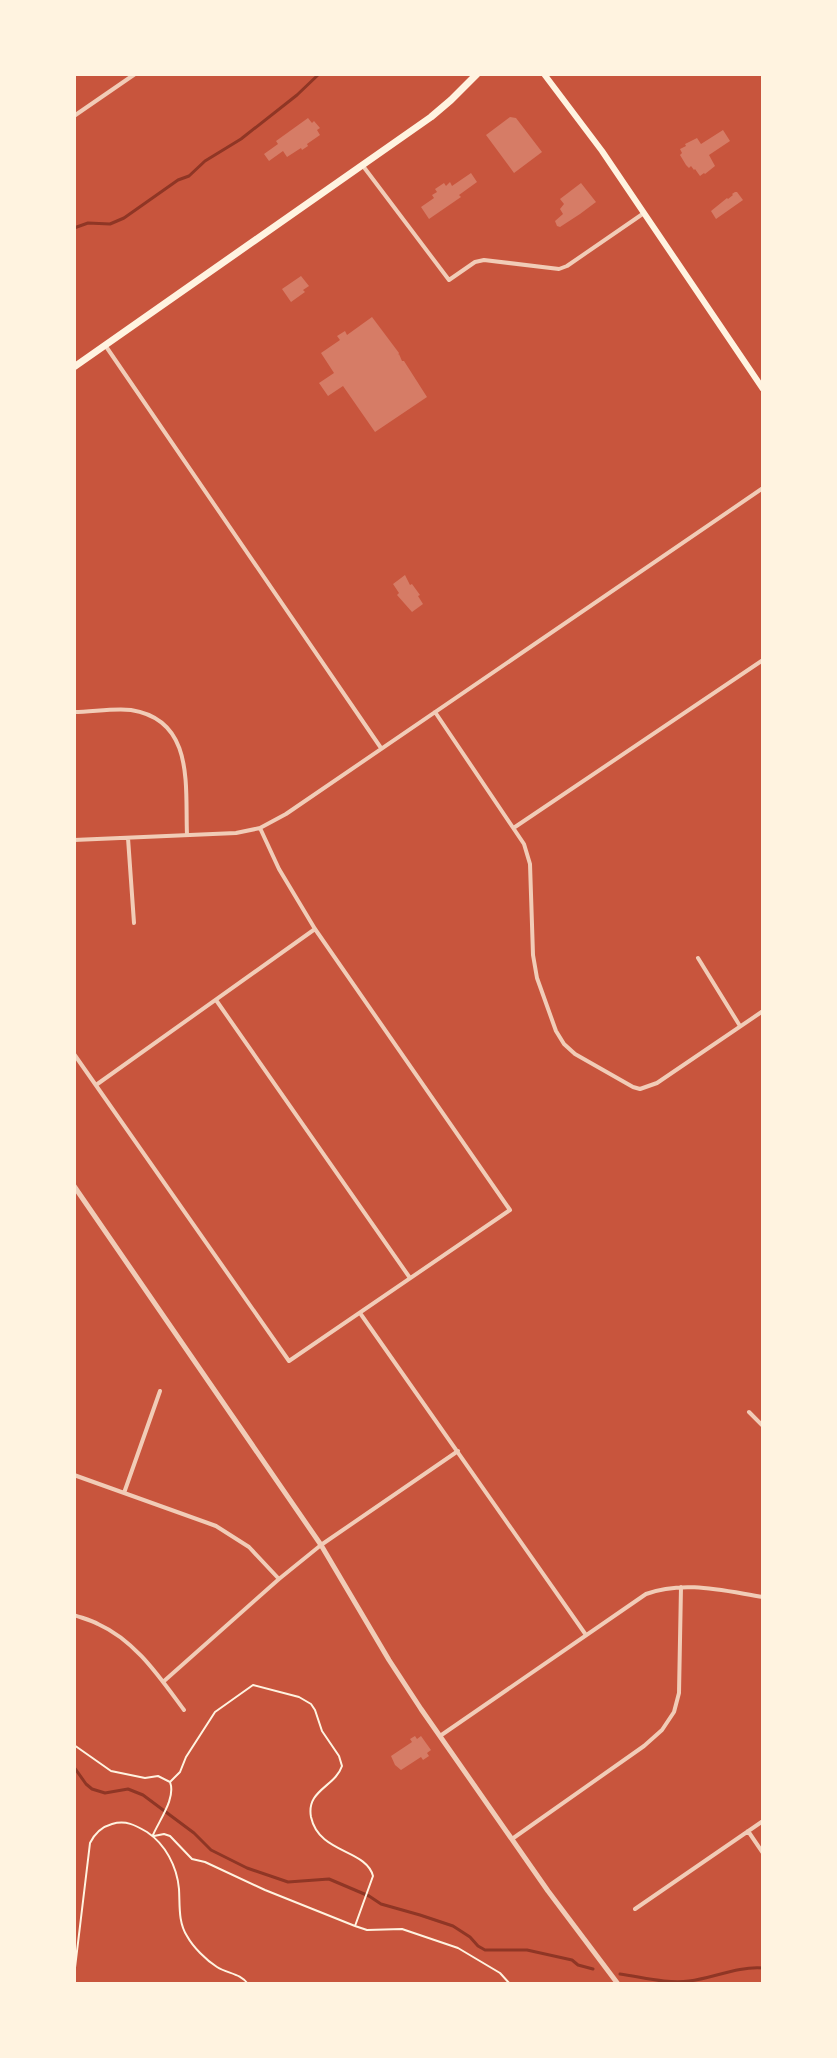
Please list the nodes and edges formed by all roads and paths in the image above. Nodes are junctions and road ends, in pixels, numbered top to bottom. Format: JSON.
{"nodes":[{"id":1,"x":135,"y":74,"type":"edge"},
{"id":2,"x":477,"y":74,"type":"edge"},
{"id":3,"x":544,"y":74,"type":"edge"},
{"id":4,"x":74,"y":116,"type":"edge"},
{"id":5,"x":363,"y":166,"type":"junction"},
{"id":6,"x":644,"y":213,"type":"junction"},
{"id":7,"x":105,"y":345,"type":"junction"},
{"id":8,"x":74,"y":367,"type":"edge"},
{"id":9,"x":762,"y":386,"type":"edge"},
{"id":10,"x":763,"y":488,"type":"edge"},
{"id":11,"x":763,"y":660,"type":"edge"},
{"id":12,"x":74,"y":712,"type":"edge"},
{"id":13,"x":435,"y":712,"type":"junction"},
{"id":14,"x":381,"y":748,"type":"junction"},
{"id":15,"x":515,"y":827,"type":"junction"},
{"id":16,"x":260,"y":828,"type":"junction"},
{"id":17,"x":187,"y":835,"type":"junction"},
{"id":18,"x":128,"y":838,"type":"junction"},
{"id":19,"x":74,"y":840,"type":"edge"},
{"id":20,"x":134,"y":923,"type":"dead end"},
{"id":21,"x":315,"y":929,"type":"junction"},
{"id":22,"x":698,"y":958,"type":"dead end"},
{"id":23,"x":216,"y":1000,"type":"junction"},
{"id":24,"x":763,"y":1011,"type":"edge"},
{"id":25,"x":740,"y":1026,"type":"junction"},
{"id":26,"x":74,"y":1054,"type":"edge"},
{"id":27,"x":96,"y":1085,"type":"junction"},
{"id":28,"x":74,"y":1186,"type":"edge"},
{"id":29,"x":410,"y":1278,"type":"junction"},
{"id":30,"x":360,"y":1313,"type":"junction"},
{"id":31,"x":160,"y":1391,"type":"dead end"},
{"id":32,"x":749,"y":1412,"type":"dead end"},
{"id":33,"x":763,"y":1426,"type":"edge"},
{"id":34,"x":458,"y":1451,"type":"junction"},
{"id":35,"x":74,"y":1475,"type":"edge"},
{"id":36,"x":124,"y":1493,"type":"junction"},
{"id":37,"x":321,"y":1545,"type":"junction"},
{"id":38,"x":279,"y":1579,"type":"junction"},
{"id":39,"x":681,"y":1587,"type":"junction"},
{"id":40,"x":763,"y":1597,"type":"edge"},
{"id":41,"x":74,"y":1615,"type":"edge"},
{"id":42,"x":586,"y":1635,"type":"junction"},
{"id":43,"x":163,"y":1682,"type":"junction"},
{"id":44,"x":184,"y":1710,"type":"dead end"},
{"id":45,"x":440,"y":1736,"type":"junction"},
{"id":46,"x":74,"y":1745,"type":"edge"},
{"id":47,"x":170,"y":1782,"type":"junction"},
{"id":48,"x":763,"y":1821,"type":"edge"},
{"id":49,"x":748,"y":1831,"type":"junction"},
{"id":50,"x":152,"y":1836,"type":"junction"},
{"id":51,"x":511,"y":1839,"type":"junction"},
{"id":52,"x":763,"y":1853,"type":"edge"},
{"id":53,"x":635,"y":1909,"type":"dead end"},
{"id":54,"x":355,"y":1926,"type":"junction"},
{"id":55,"x":74,"y":1976,"type":"edge"},
{"id":56,"x":248,"y":1984,"type":"edge"},
{"id":57,"x":510,"y":1984,"type":"edge"},
{"id":58,"x":618,"y":1984,"type":"edge"}],
"edges":[{"from":1,"to":4,"type":"street"},
{"from":2,"to":5,"type":"main road"},
{"from":3,"to":6,"type":"main road"},
{"from":5,"to":6,"type":"street"},
{"from":5,"to":7,"type":"main road"},
{"from":6,"to":9,"type":"main road"},
{"from":7,"to":8,"type":"main road"},
{"from":7,"to":14,"type":"street"},
{"from":10,"to":13,"type":"street"},
{"from":11,"to":15,"type":"street"},
{"from":12,"to":17,"type":"street"},
{"from":13,"to":14,"type":"street"},
{"from":13,"to":15,"type":"street"},
{"from":14,"to":16,"type":"street"},
{"from":15,"to":25,"type":"street"},
{"from":16,"to":17,"type":"street"},
{"from":16,"to":21,"type":"street"},
{"from":17,"to":18,"type":"street"},
{"from":18,"to":19,"type":"street"},
{"from":18,"to":20,"type":"street"},
{"from":21,"to":23,"type":"street"},
{"from":21,"to":29,"type":"street"},
{"from":22,"to":25,"type":"street"},
{"from":23,"to":27,"type":"street"},
{"from":23,"to":29,"type":"street"},
{"from":24,"to":25,"type":"street"},
{"from":26,"to":27,"type":"street"},
{"from":27,"to":30,"type":"street"},
{"from":28,"to":37,"type":"street"},
{"from":29,"to":30,"type":"street"},
{"from":30,"to":34,"type":"street"},
{"from":31,"to":36,"type":"street"},
{"from":32,"to":33,"type":"street"},
{"from":34,"to":37,"type":"street"},
{"from":34,"to":42,"type":"street"},
{"from":35,"to":36,"type":"street"},
{"from":36,"to":38,"type":"street"},
{"from":37,"to":38,"type":"street"},
{"from":37,"to":45,"type":"street"},
{"from":38,"to":43,"type":"street"},
{"from":39,"to":40,"type":"street"},
{"from":39,"to":42,"type":"street"},
{"from":39,"to":51,"type":"street"},
{"from":41,"to":43,"type":"street"},
{"from":42,"to":45,"type":"street"},
{"from":43,"to":44,"type":"street"},
{"from":45,"to":51,"type":"street"},
{"from":46,"to":47,"type":"path"},
{"from":47,"to":50,"type":"path"},
{"from":47,"to":54,"type":"path"},
{"from":48,"to":49,"type":"street"},
{"from":49,"to":52,"type":"street"},
{"from":49,"to":53,"type":"street"},
{"from":50,"to":54,"type":"path"},
{"from":50,"to":55,"type":"path"},
{"from":50,"to":56,"type":"path"},
{"from":51,"to":58,"type":"street"},
{"from":54,"to":57,"type":"path"}]}
